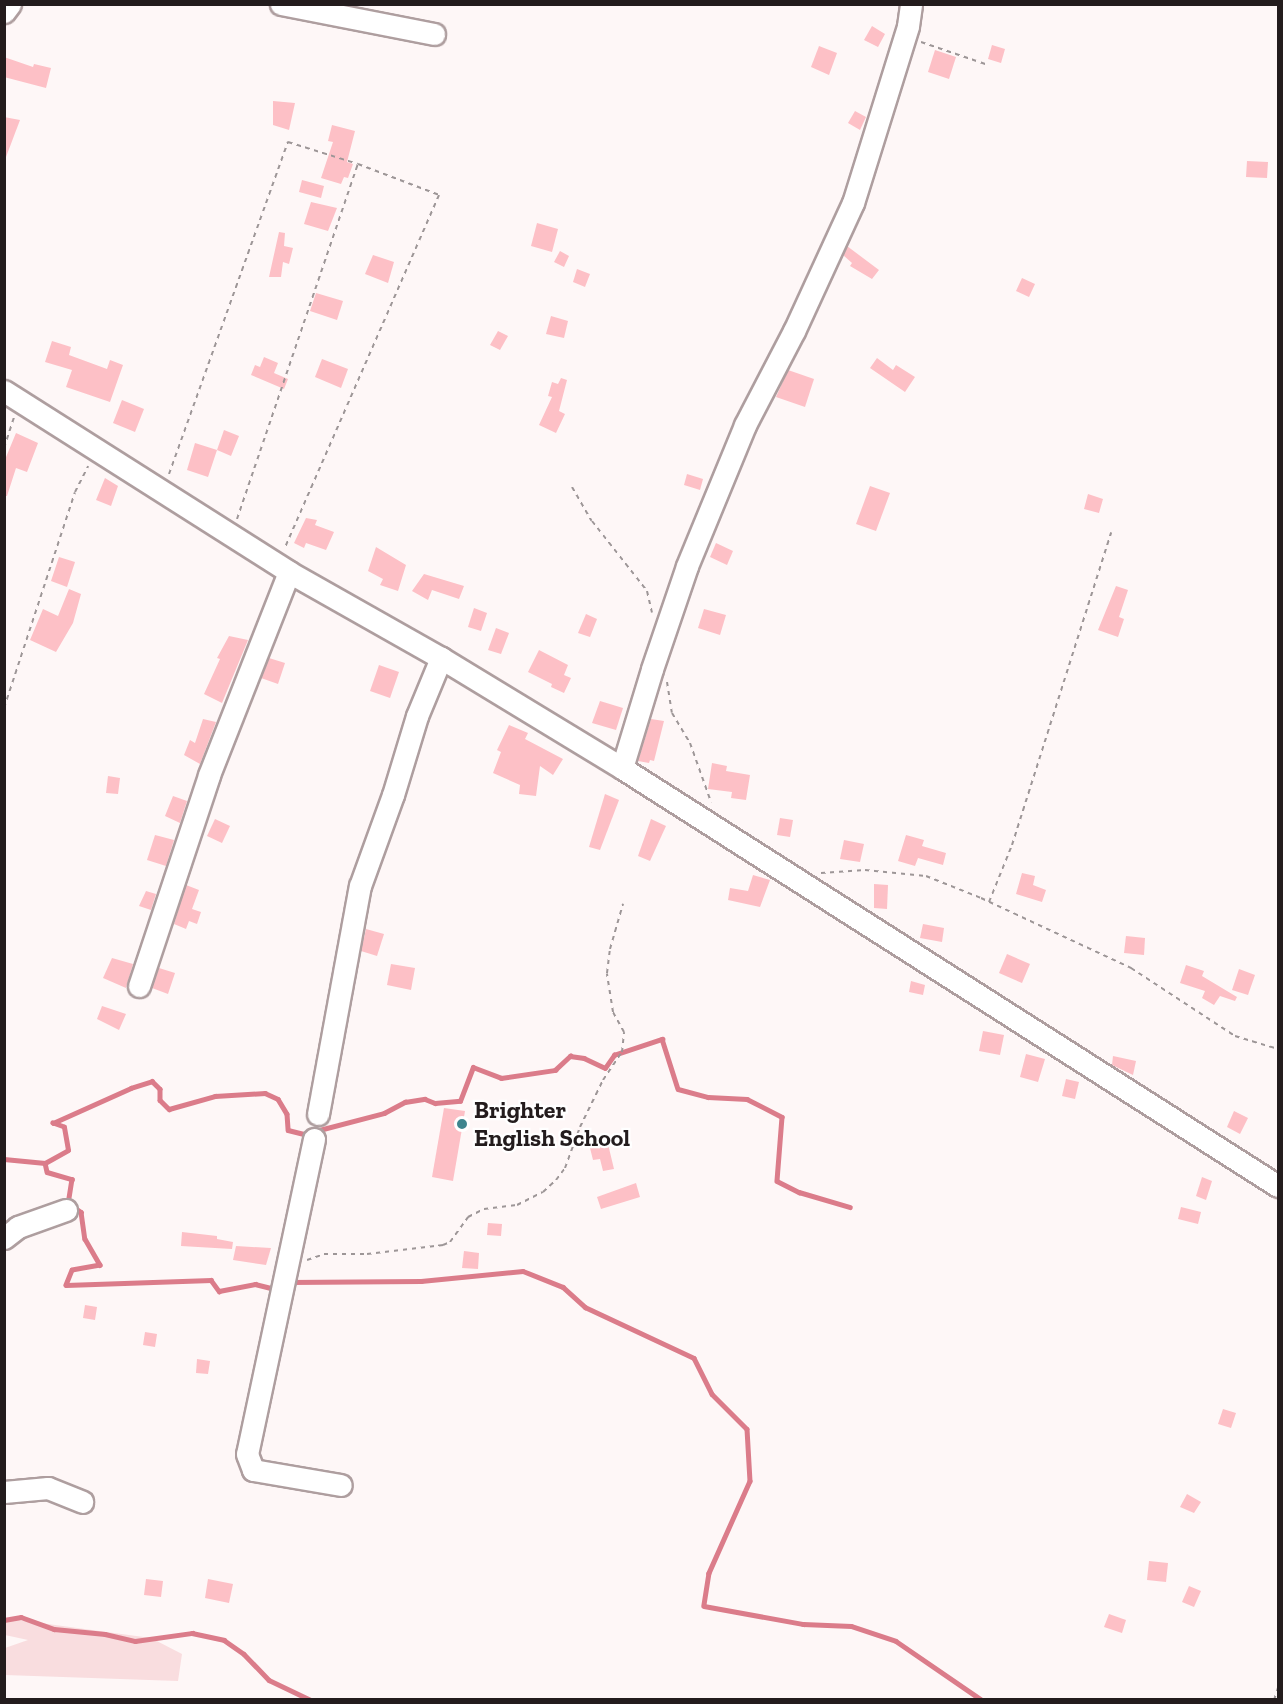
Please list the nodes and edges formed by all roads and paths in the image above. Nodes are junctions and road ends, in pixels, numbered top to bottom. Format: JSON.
{"nodes":[{"id":1,"x":10,"y":4,"type":"edge"},
{"id":2,"x":281,"y":4,"type":"edge"},
{"id":3,"x":911,"y":4,"type":"edge"},
{"id":4,"x":4,"y":12,"type":"edge"},
{"id":5,"x":434,"y":34,"type":"dead end"},
{"id":6,"x":904,"y":36,"type":"junction"},
{"id":7,"x":988,"y":65,"type":"dead end"},
{"id":8,"x":358,"y":165,"type":"junction"},
{"id":9,"x":12,"y":395,"type":"edge"},
{"id":10,"x":4,"y":448,"type":"edge"},
{"id":11,"x":96,"y":450,"type":"junction"},
{"id":12,"x":162,"y":492,"type":"junction"},
{"id":13,"x":1111,"y":532,"type":"dead end"},
{"id":14,"x":231,"y":536,"type":"junction"},
{"id":15,"x":283,"y":568,"type":"junction"},
{"id":16,"x":441,"y":658,"type":"junction"},
{"id":17,"x":4,"y":708,"type":"edge"},
{"id":18,"x":622,"y":768,"type":"junction"},
{"id":19,"x":789,"y":875,"type":"junction"},
{"id":20,"x":989,"y":902,"type":"junction"},
{"id":21,"x":623,"y":903,"type":"dead end"},
{"id":22,"x":139,"y":986,"type":"dead end"},
{"id":23,"x":1278,"y":1049,"type":"edge"},
{"id":24,"x":318,"y":1113,"type":"dead end"},
{"id":25,"x":314,"y":1139,"type":"dead end"},
{"id":26,"x":1278,"y":1186,"type":"edge"},
{"id":27,"x":66,"y":1210,"type":"dead end"},
{"id":28,"x":4,"y":1238,"type":"edge"},
{"id":29,"x":285,"y":1277,"type":"junction"},
{"id":30,"x":341,"y":1485,"type":"dead end"},
{"id":31,"x":4,"y":1492,"type":"edge"},
{"id":32,"x":82,"y":1502,"type":"dead end"},
{"id":33,"x":1278,"y":1688,"type":"edge"},
{"id":34,"x":1274,"y":1700,"type":"edge"}],
"edges":[{"from":1,"to":4,"type":"street"},
{"from":2,"to":5,"type":"street"},
{"from":3,"to":6,"type":"street"},
{"from":6,"to":7,"type":"path"},
{"from":6,"to":18,"type":"street"},
{"from":8,"to":12,"type":"path"},
{"from":8,"to":14,"type":"path"},
{"from":8,"to":15,"type":"path"},
{"from":9,"to":10,"type":"path"},
{"from":9,"to":11,"type":"street"},
{"from":11,"to":12,"type":"street"},
{"from":11,"to":17,"type":"path"},
{"from":12,"to":14,"type":"street"},
{"from":13,"to":20,"type":"path"},
{"from":14,"to":15,"type":"street"},
{"from":15,"to":16,"type":"street"},
{"from":15,"to":22,"type":"street"},
{"from":16,"to":18,"type":"street"},
{"from":16,"to":24,"type":"street"},
{"from":18,"to":19,"type":"street"},
{"from":19,"to":20,"type":"path"},
{"from":19,"to":26,"type":"street"},
{"from":20,"to":23,"type":"path"},
{"from":21,"to":29,"type":"path"},
{"from":25,"to":29,"type":"street"},
{"from":27,"to":28,"type":"street"},
{"from":29,"to":30,"type":"street"},
{"from":31,"to":32,"type":"street"},
{"from":33,"to":34,"type":"path"}]}
